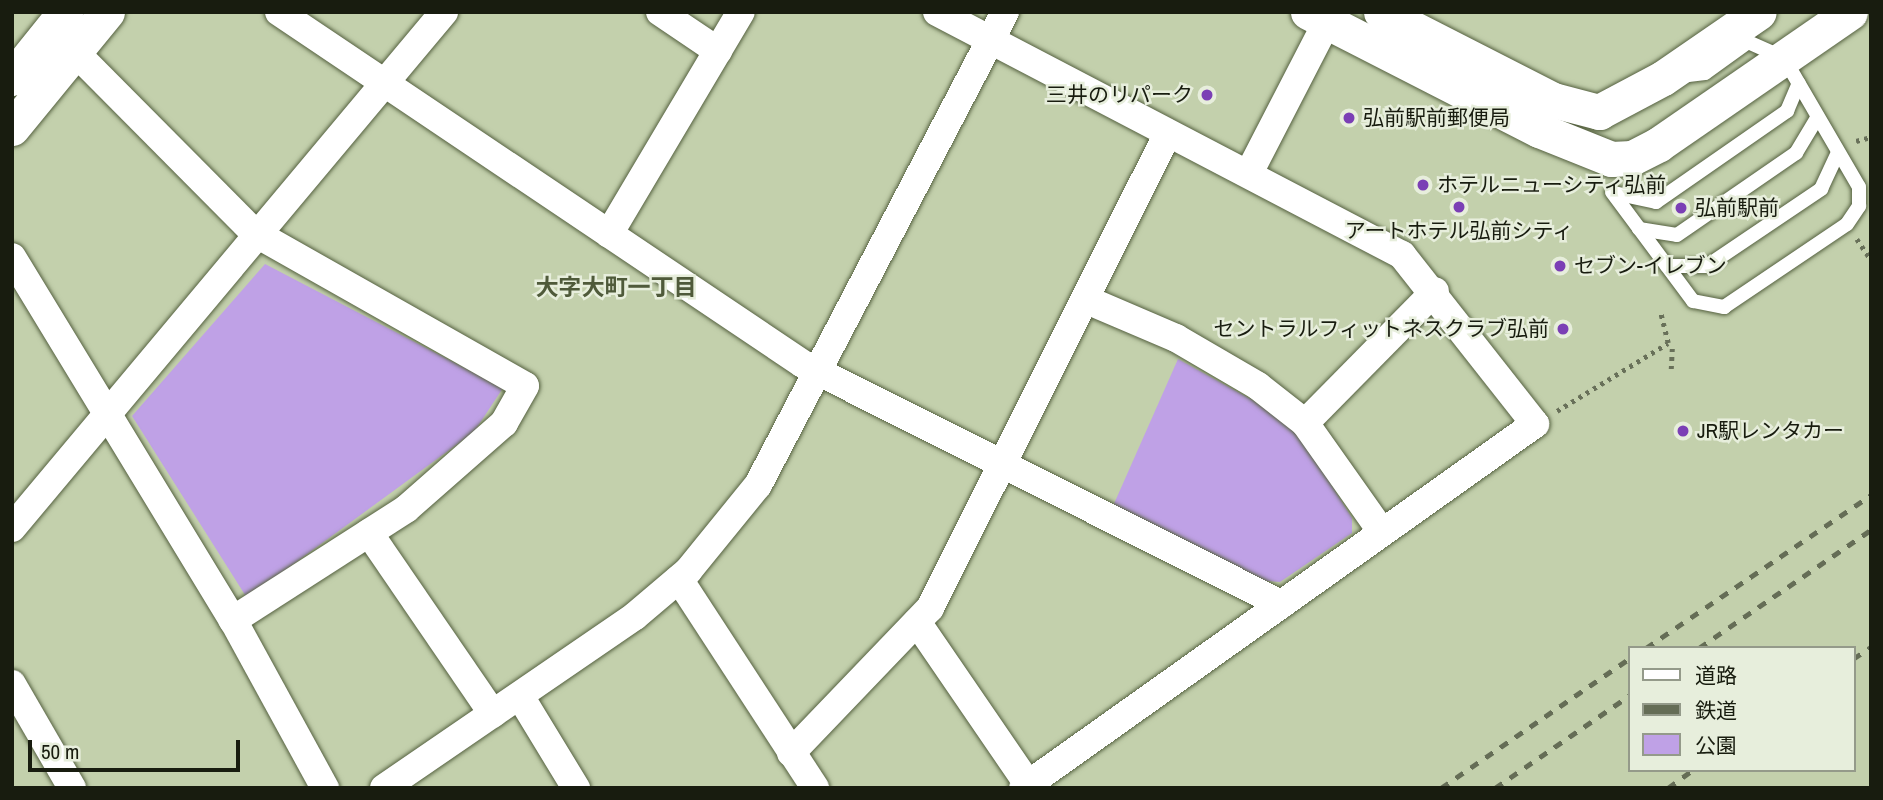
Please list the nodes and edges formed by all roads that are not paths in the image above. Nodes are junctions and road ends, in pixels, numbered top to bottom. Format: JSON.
{"nodes":[{"id":1,"x":65,"y":12,"type":"edge"},
{"id":2,"x":107,"y":12,"type":"edge"},
{"id":3,"x":279,"y":12,"type":"edge"},
{"id":4,"x":444,"y":12,"type":"edge"},
{"id":5,"x":660,"y":12,"type":"edge"},
{"id":6,"x":741,"y":12,"type":"edge"},
{"id":7,"x":937,"y":12,"type":"edge"},
{"id":8,"x":1005,"y":12,"type":"edge"},
{"id":9,"x":1759,"y":12,"type":"edge"},
{"id":10,"x":1850,"y":12,"type":"edge"},
{"id":11,"x":1860,"y":12,"type":"edge"},
{"id":12,"x":1390,"y":14,"type":"edge"},
{"id":13,"x":1871,"y":14,"type":"edge"},
{"id":14,"x":1318,"y":17,"type":"edge"},
{"id":15,"x":991,"y":40,"type":"junction"},
{"id":16,"x":74,"y":51,"type":"junction"},
{"id":17,"x":718,"y":51,"type":"junction"},
{"id":18,"x":1791,"y":71,"type":"junction"},
{"id":19,"x":12,"y":78,"type":"edge"},
{"id":20,"x":1663,"y":78,"type":"junction"},
{"id":21,"x":384,"y":84,"type":"junction"},
{"id":22,"x":1599,"y":113,"type":"junction"},
{"id":23,"x":1817,"y":118,"type":"junction"},
{"id":24,"x":12,"y":128,"type":"edge"},
{"id":25,"x":1168,"y":133,"type":"junction"},
{"id":26,"x":1589,"y":153,"type":"junction"},
{"id":27,"x":1837,"y":154,"type":"junction"},
{"id":28,"x":1249,"y":173,"type":"junction"},
{"id":29,"x":1639,"y":229,"type":"junction"},
{"id":30,"x":255,"y":233,"type":"junction"},
{"id":31,"x":609,"y":234,"type":"junction"},
{"id":32,"x":12,"y":257,"type":"edge"},
{"id":33,"x":1667,"y":266,"type":"junction"},
{"id":34,"x":1435,"y":291,"type":"junction"},
{"id":35,"x":1087,"y":300,"type":"junction"},
{"id":36,"x":821,"y":374,"type":"junction"},
{"id":37,"x":106,"y":416,"type":"junction"},
{"id":38,"x":1304,"y":423,"type":"junction"},
{"id":39,"x":1003,"y":470,"type":"junction"},
{"id":40,"x":12,"y":528,"type":"edge"},
{"id":41,"x":1382,"y":532,"type":"junction"},
{"id":42,"x":369,"y":533,"type":"junction"},
{"id":43,"x":679,"y":579,"type":"junction"},
{"id":44,"x":1281,"y":604,"type":"junction"},
{"id":45,"x":233,"y":620,"type":"junction"},
{"id":46,"x":917,"y":622,"type":"junction"},
{"id":47,"x":12,"y":684,"type":"edge"},
{"id":48,"x":520,"y":696,"type":"junction"},
{"id":49,"x":493,"y":714,"type":"junction"},
{"id":50,"x":791,"y":752,"type":"junction"},
{"id":51,"x":1025,"y":786,"type":"edge"},
{"id":52,"x":72,"y":788,"type":"edge"},
{"id":53,"x":325,"y":788,"type":"edge"},
{"id":54,"x":384,"y":788,"type":"edge"},
{"id":55,"x":576,"y":788,"type":"edge"},
{"id":56,"x":815,"y":788,"type":"edge"}],
"edges":[{"from":1,"to":19,"type":"street"},
{"from":2,"to":16,"type":"street"},
{"from":3,"to":21,"type":"street"},
{"from":4,"to":21,"type":"street"},
{"from":5,"to":17,"type":"street"},
{"from":6,"to":17,"type":"street"},
{"from":7,"to":15,"type":"street"},
{"from":8,"to":15,"type":"street"},
{"from":9,"to":20,"type":"street"},
{"from":10,"to":18,"type":"street"},
{"from":11,"to":13,"type":"lane"},
{"from":12,"to":22,"type":"street"},
{"from":14,"to":26,"type":"street"},
{"from":14,"to":28,"type":"street"},
{"from":15,"to":25,"type":"street"},
{"from":15,"to":36,"type":"street"},
{"from":16,"to":24,"type":"street"},
{"from":16,"to":30,"type":"street"},
{"from":17,"to":31,"type":"street"},
{"from":18,"to":20,"type":"lane"},
{"from":18,"to":23,"type":"lane"},
{"from":18,"to":26,"type":"street"},
{"from":18,"to":29,"type":"lane"},
{"from":20,"to":22,"type":"street"},
{"from":21,"to":30,"type":"street"},
{"from":21,"to":31,"type":"street"},
{"from":22,"to":26,"type":"lane"},
{"from":23,"to":27,"type":"lane"},
{"from":23,"to":29,"type":"lane"},
{"from":25,"to":28,"type":"street"},
{"from":25,"to":35,"type":"street"},
{"from":27,"to":33,"type":"lane"},
{"from":27,"to":33,"type":"lane"},
{"from":28,"to":34,"type":"street"},
{"from":29,"to":33,"type":"lane"},
{"from":30,"to":37,"type":"street"},
{"from":30,"to":42,"type":"street"},
{"from":31,"to":36,"type":"street"},
{"from":32,"to":37,"type":"street"},
{"from":34,"to":38,"type":"street"},
{"from":34,"to":41,"type":"street"},
{"from":35,"to":38,"type":"street"},
{"from":35,"to":39,"type":"street"},
{"from":36,"to":39,"type":"street"},
{"from":36,"to":43,"type":"street"},
{"from":37,"to":40,"type":"street"},
{"from":37,"to":45,"type":"street"},
{"from":38,"to":41,"type":"street"},
{"from":39,"to":44,"type":"street"},
{"from":39,"to":46,"type":"street"},
{"from":41,"to":44,"type":"street"},
{"from":42,"to":45,"type":"street"},
{"from":42,"to":49,"type":"street"},
{"from":43,"to":48,"type":"street"},
{"from":43,"to":50,"type":"street"},
{"from":44,"to":51,"type":"street"},
{"from":45,"to":53,"type":"street"},
{"from":46,"to":50,"type":"street"},
{"from":46,"to":51,"type":"street"},
{"from":47,"to":52,"type":"street"},
{"from":48,"to":49,"type":"street"},
{"from":48,"to":55,"type":"street"},
{"from":49,"to":54,"type":"street"},
{"from":50,"to":56,"type":"street"}]}
